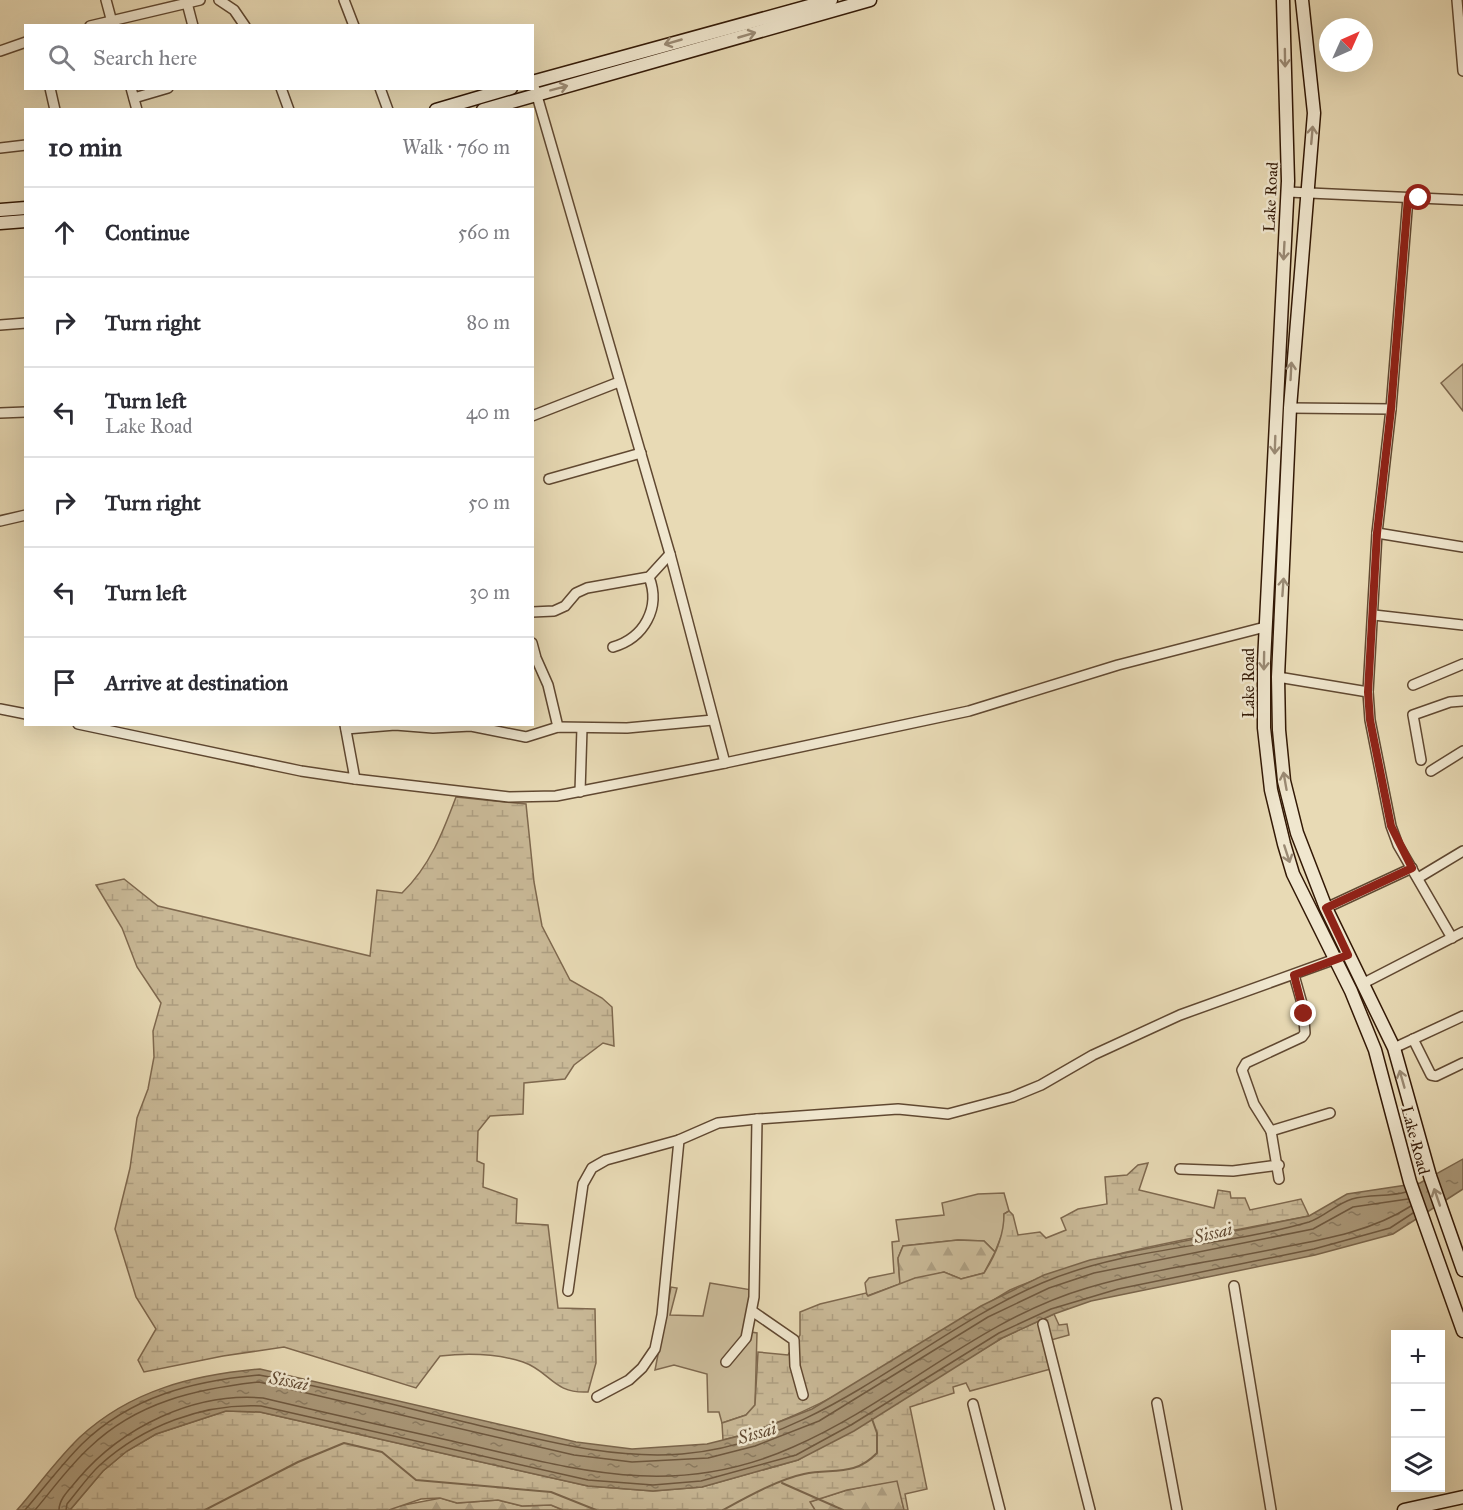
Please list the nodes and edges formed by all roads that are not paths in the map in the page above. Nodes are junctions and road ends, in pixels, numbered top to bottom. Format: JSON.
{"nodes":[{"id":1,"x":106,"y":0,"type":"edge"},
{"id":2,"x":200,"y":0,"type":"edge"},
{"id":3,"x":219,"y":0,"type":"edge"},
{"id":4,"x":344,"y":0,"type":"edge"},
{"id":5,"x":831,"y":0,"type":"edge"},
{"id":6,"x":870,"y":0,"type":"edge"},
{"id":7,"x":1283,"y":0,"type":"edge"},
{"id":8,"x":1302,"y":0,"type":"edge"},
{"id":9,"x":1457,"y":0,"type":"edge"},
{"id":10,"x":187,"y":3,"type":"junction"},
{"id":11,"x":843,"y":4,"type":"edge"},
{"id":12,"x":112,"y":23,"type":"edge"},
{"id":13,"x":192,"y":24,"type":"edge"},
{"id":14,"x":244,"y":24,"type":"edge"},
{"id":15,"x":353,"y":24,"type":"edge"},
{"id":16,"x":24,"y":43,"type":"edge"},
{"id":17,"x":0,"y":51,"type":"edge"},
{"id":18,"x":1463,"y":71,"type":"edge"},
{"id":19,"x":534,"y":86,"type":"edge"},
{"id":20,"x":50,"y":90,"type":"edge"},
{"id":21,"x":154,"y":90,"type":"edge"},
{"id":22,"x":282,"y":90,"type":"edge"},
{"id":23,"x":381,"y":90,"type":"edge"},
{"id":24,"x":504,"y":90,"type":"edge"},
{"id":25,"x":526,"y":90,"type":"edge"},
{"id":26,"x":132,"y":93,"type":"edge"},
{"id":27,"x":55,"y":108,"type":"edge"},
{"id":28,"x":136,"y":108,"type":"edge"},
{"id":29,"x":288,"y":108,"type":"edge"},
{"id":30,"x":387,"y":108,"type":"edge"},
{"id":31,"x":443,"y":108,"type":"edge"},
{"id":32,"x":487,"y":108,"type":"edge"},
{"id":33,"x":24,"y":145,"type":"edge"},
{"id":34,"x":0,"y":148,"type":"edge"},
{"id":35,"x":1288,"y":192,"type":"junction"},
{"id":36,"x":1306,"y":193,"type":"junction"},
{"id":37,"x":1408,"y":198,"type":"junction"},
{"id":38,"x":1463,"y":200,"type":"edge"},
{"id":39,"x":24,"y":208,"type":"edge"},
{"id":40,"x":0,"y":210,"type":"edge"},
{"id":41,"x":24,"y":221,"type":"edge"},
{"id":42,"x":0,"y":223,"type":"edge"},
{"id":43,"x":24,"y":323,"type":"edge"},
{"id":44,"x":0,"y":325,"type":"edge"},
{"id":45,"x":619,"y":382,"type":"junction"},
{"id":46,"x":1290,"y":408,"type":"junction"},
{"id":47,"x":1391,"y":409,"type":"junction"},
{"id":48,"x":24,"y":412,"type":"edge"},
{"id":49,"x":0,"y":413,"type":"edge"},
{"id":50,"x":534,"y":415,"type":"edge"},
{"id":51,"x":641,"y":453,"type":"junction"},
{"id":52,"x":549,"y":479,"type":"dead end"},
{"id":53,"x":24,"y":515,"type":"edge"},
{"id":54,"x":0,"y":521,"type":"edge"},
{"id":55,"x":1377,"y":533,"type":"junction"},
{"id":56,"x":1463,"y":547,"type":"edge"},
{"id":57,"x":670,"y":554,"type":"junction"},
{"id":58,"x":649,"y":577,"type":"junction"},
{"id":59,"x":534,"y":612,"type":"edge"},
{"id":60,"x":1374,"y":615,"type":"junction"},
{"id":61,"x":1463,"y":625,"type":"edge"},
{"id":62,"x":1265,"y":627,"type":"junction"},
{"id":63,"x":613,"y":647,"type":"dead end"},
{"id":64,"x":534,"y":650,"type":"edge"},
{"id":65,"x":1463,"y":664,"type":"edge"},
{"id":66,"x":1278,"y":677,"type":"junction"},
{"id":67,"x":1413,"y":685,"type":"dead end"},
{"id":68,"x":1368,"y":692,"type":"junction"},
{"id":69,"x":1463,"y":701,"type":"edge"},
{"id":70,"x":0,"y":709,"type":"edge"},
{"id":71,"x":24,"y":714,"type":"edge"},
{"id":72,"x":712,"y":720,"type":"junction"},
{"id":73,"x":87,"y":726,"type":"edge"},
{"id":74,"x":370,"y":726,"type":"edge"},
{"id":75,"x":408,"y":726,"type":"edge"},
{"id":76,"x":458,"y":726,"type":"edge"},
{"id":77,"x":476,"y":726,"type":"edge"},
{"id":78,"x":346,"y":727,"type":"edge"},
{"id":79,"x":558,"y":727,"type":"junction"},
{"id":80,"x":582,"y":728,"type":"junction"},
{"id":81,"x":1463,"y":752,"type":"edge"},
{"id":82,"x":1421,"y":760,"type":"dead end"},
{"id":83,"x":725,"y":763,"type":"junction"},
{"id":84,"x":1431,"y":771,"type":"dead end"},
{"id":85,"x":355,"y":779,"type":"junction"},
{"id":86,"x":580,"y":792,"type":"junction"},
{"id":87,"x":1463,"y":851,"type":"edge"},
{"id":88,"x":1412,"y":868,"type":"junction"},
{"id":89,"x":1418,"y":878,"type":"junction"},
{"id":90,"x":1326,"y":908,"type":"junction"},
{"id":91,"x":1463,"y":932,"type":"edge"},
{"id":92,"x":1452,"y":938,"type":"junction"},
{"id":93,"x":1348,"y":955,"type":"junction"},
{"id":94,"x":1335,"y":959,"type":"junction"},
{"id":95,"x":1294,"y":975,"type":"junction"},
{"id":96,"x":1362,"y":984,"type":"junction"},
{"id":97,"x":1463,"y":1016,"type":"edge"},
{"id":98,"x":1413,"y":1039,"type":"junction"},
{"id":99,"x":1394,"y":1048,"type":"junction"},
{"id":100,"x":1463,"y":1063,"type":"edge"},
{"id":101,"x":1330,"y":1113,"type":"dead end"},
{"id":102,"x":758,"y":1119,"type":"junction"},
{"id":103,"x":1272,"y":1131,"type":"junction"},
{"id":104,"x":679,"y":1140,"type":"junction"},
{"id":105,"x":1279,"y":1165,"type":"junction"},
{"id":106,"x":1180,"y":1169,"type":"dead end"},
{"id":107,"x":1279,"y":1179,"type":"dead end"},
{"id":108,"x":1463,"y":1270,"type":"edge"},
{"id":109,"x":1234,"y":1286,"type":"dead end"},
{"id":110,"x":568,"y":1291,"type":"dead end"},
{"id":111,"x":752,"y":1311,"type":"junction"},
{"id":112,"x":1042,"y":1324,"type":"dead end"},
{"id":113,"x":1462,"y":1325,"type":"edge"},
{"id":114,"x":726,"y":1362,"type":"dead end"},
{"id":115,"x":803,"y":1395,"type":"dead end"},
{"id":116,"x":597,"y":1397,"type":"dead end"},
{"id":117,"x":1157,"y":1403,"type":"dead end"},
{"id":118,"x":973,"y":1404,"type":"dead end"},
{"id":119,"x":1463,"y":1497,"type":"edge"},
{"id":120,"x":1000,"y":1510,"type":"edge"},
{"id":121,"x":1090,"y":1510,"type":"edge"},
{"id":122,"x":1177,"y":1510,"type":"edge"},
{"id":123,"x":1271,"y":1510,"type":"edge"},
{"id":124,"x":1404,"y":1510,"type":"edge"}],
"edges":[{"from":1,"to":12,"type":"street"},
{"from":2,"to":10,"type":"street"},
{"from":3,"to":14,"type":"street"},
{"from":4,"to":15,"type":"street"},
{"from":5,"to":19,"type":"main road","one_way":true},
{"from":6,"to":11,"type":"main road"},
{"from":7,"to":35,"type":"main road","name":"Lake Road","one_way":true},
{"from":36,"to":8,"type":"main road","name":"Lake Road","one_way":true},
{"from":9,"to":18,"type":"street"},
{"from":10,"to":12,"type":"street"},
{"from":10,"to":13,"type":"street"},
{"from":19,"to":11,"type":"main road","one_way":true},
{"from":16,"to":17,"type":"street"},
{"from":19,"to":45,"type":"street"},
{"from":20,"to":27,"type":"street"},
{"from":21,"to":26,"type":"street"},
{"from":22,"to":29,"type":"street"},
{"from":23,"to":30,"type":"street"},
{"from":24,"to":31,"type":"main road"},
{"from":25,"to":32,"type":"main road"},
{"from":26,"to":28,"type":"street"},
{"from":33,"to":34,"type":"street"},
{"from":35,"to":36,"type":"street"},
{"from":35,"to":62,"type":"main road","name":"Lake Road","one_way":true},
{"from":36,"to":37,"type":"street"},
{"from":46,"to":36,"type":"main road","name":"Lake Road","one_way":true},
{"from":37,"to":38,"type":"street"},
{"from":37,"to":47,"type":"street"},
{"from":39,"to":40,"type":"main road"},
{"from":41,"to":42,"type":"main road"},
{"from":43,"to":44,"type":"street"},
{"from":45,"to":50,"type":"street"},
{"from":45,"to":51,"type":"street"},
{"from":46,"to":47,"type":"street"},
{"from":66,"to":46,"type":"main road","name":"Lake Road","one_way":true},
{"from":47,"to":55,"type":"street"},
{"from":48,"to":49,"type":"street"},
{"from":51,"to":52,"type":"street"},
{"from":51,"to":57,"type":"street"},
{"from":53,"to":54,"type":"street"},
{"from":55,"to":56,"type":"street"},
{"from":55,"to":60,"type":"street"},
{"from":57,"to":58,"type":"street"},
{"from":57,"to":72,"type":"street"},
{"from":58,"to":59,"type":"street"},
{"from":58,"to":63,"type":"street"},
{"from":60,"to":61,"type":"street"},
{"from":60,"to":68,"type":"street"},
{"from":62,"to":83,"type":"street"},
{"from":62,"to":94,"type":"main road","name":"Lake Road","one_way":true},
{"from":64,"to":79,"type":"street"},
{"from":65,"to":67,"type":"street"},
{"from":66,"to":68,"type":"street"},
{"from":90,"to":66,"type":"main road","name":"Lake Road","one_way":true},
{"from":68,"to":88,"type":"street"},
{"from":69,"to":82,"type":"street"},
{"from":70,"to":71,"type":"street"},
{"from":72,"to":80,"type":"street"},
{"from":72,"to":83,"type":"street"},
{"from":73,"to":85,"type":"street"},
{"from":74,"to":78,"type":"street"},
{"from":75,"to":76,"type":"street"},
{"from":77,"to":79,"type":"street"},
{"from":78,"to":85,"type":"street"},
{"from":79,"to":80,"type":"street"},
{"from":80,"to":86,"type":"street"},
{"from":81,"to":84,"type":"street"},
{"from":83,"to":86,"type":"street"},
{"from":85,"to":86,"type":"street"},
{"from":87,"to":89,"type":"street"},
{"from":88,"to":89,"type":"street"},
{"from":88,"to":90,"type":"street"},
{"from":89,"to":92,"type":"street"},
{"from":90,"to":93,"type":"main road","name":"Lake Road"},
{"from":91,"to":92,"type":"street"},
{"from":92,"to":96,"type":"street"},
{"from":93,"to":94,"type":"street"},
{"from":93,"to":96,"type":"main road","name":"Lake Road"},
{"from":94,"to":95,"type":"street"},
{"from":94,"to":113,"type":"main road","name":"Lake Road"},
{"from":95,"to":102,"type":"street"},
{"from":95,"to":103,"type":"street"},
{"from":96,"to":99,"type":"main road","name":"Lake Road"},
{"from":97,"to":98,"type":"street"},
{"from":98,"to":99,"type":"street"},
{"from":98,"to":100,"type":"street"},
{"from":108,"to":99,"type":"main road","name":"Lake Road","one_way":true},
{"from":101,"to":103,"type":"street"},
{"from":102,"to":104,"type":"street"},
{"from":102,"to":111,"type":"street"},
{"from":103,"to":105,"type":"street"},
{"from":104,"to":110,"type":"street"},
{"from":104,"to":116,"type":"street"},
{"from":105,"to":106,"type":"street"},
{"from":105,"to":107,"type":"street"},
{"from":109,"to":123,"type":"street"},
{"from":111,"to":114,"type":"street"},
{"from":111,"to":115,"type":"street"},
{"from":112,"to":121,"type":"street"},
{"from":117,"to":122,"type":"street"},
{"from":118,"to":120,"type":"street"},
{"from":119,"to":124,"type":"main road"}]}
